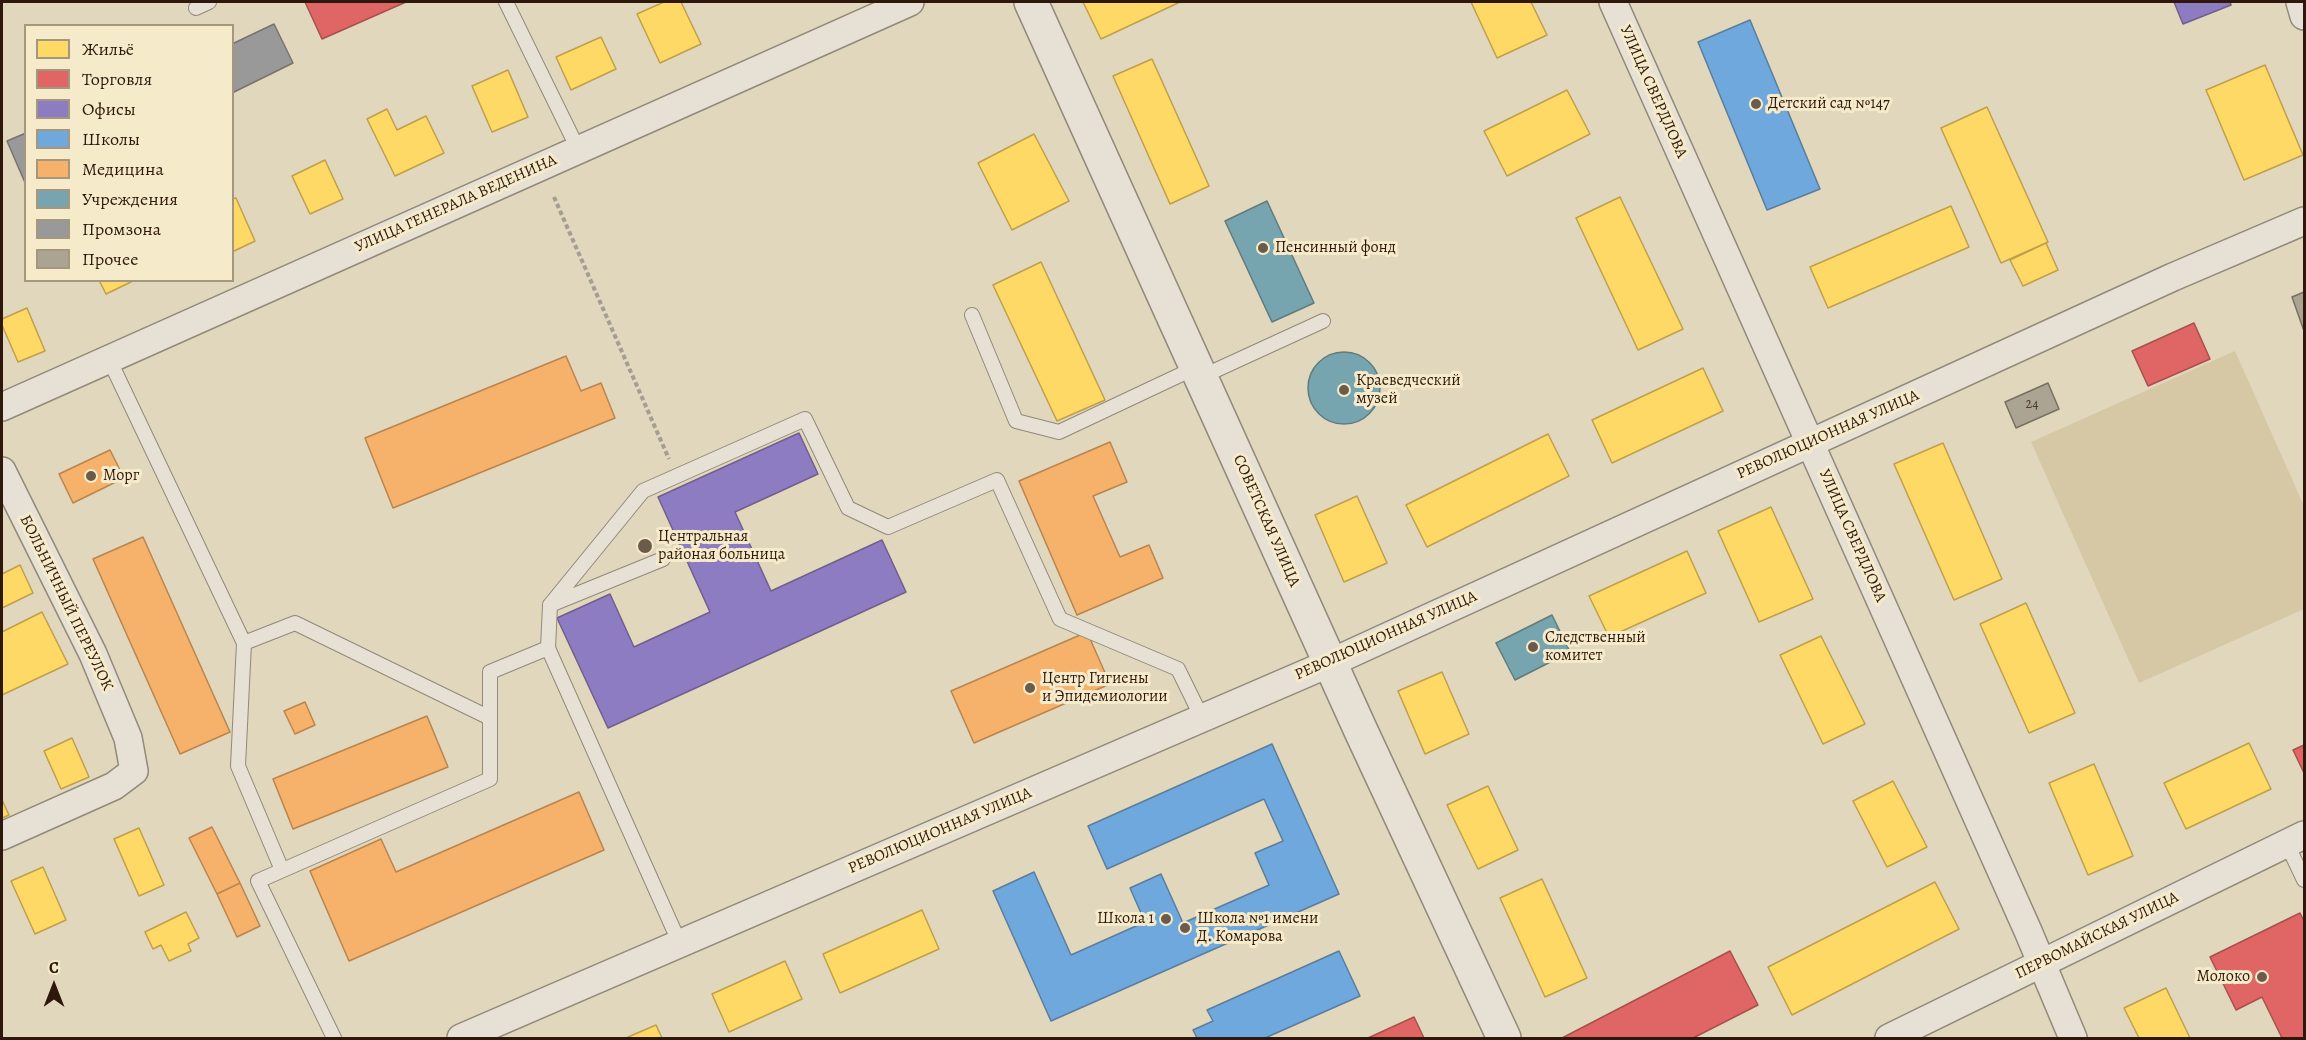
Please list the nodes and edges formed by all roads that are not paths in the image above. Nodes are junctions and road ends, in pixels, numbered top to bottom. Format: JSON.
{"nodes":[{"id":1,"x":210,"y":2,"type":"edge"},
{"id":2,"x":506,"y":2,"type":"edge"},
{"id":3,"x":910,"y":2,"type":"edge"},
{"id":4,"x":1031,"y":2,"type":"edge"},
{"id":5,"x":1613,"y":2,"type":"edge"},
{"id":6,"x":2300,"y":2,"type":"edge"},
{"id":7,"x":196,"y":8,"type":"dead end"},
{"id":8,"x":2304,"y":16,"type":"edge"},
{"id":9,"x":578,"y":149,"type":"junction"},
{"id":10,"x":2304,"y":221,"type":"edge"},
{"id":11,"x":972,"y":315,"type":"dead end"},
{"id":12,"x":1323,"y":321,"type":"dead end"},
{"id":13,"x":109,"y":359,"type":"junction"},
{"id":14,"x":1199,"y":372,"type":"junction"},
{"id":15,"x":2,"y":407,"type":"edge"},
{"id":16,"x":1810,"y":442,"type":"junction"},
{"id":17,"x":2,"y":471,"type":"edge"},
{"id":18,"x":663,"y":559,"type":"dead end"},
{"id":19,"x":550,"y":605,"type":"junction"},
{"id":20,"x":244,"y":643,"type":"junction"},
{"id":21,"x":548,"y":648,"type":"junction"},
{"id":22,"x":1330,"y":663,"type":"junction"},
{"id":23,"x":490,"y":718,"type":"junction"},
{"id":24,"x":1202,"y":718,"type":"junction"},
{"id":25,"x":2,"y":836,"type":"edge"},
{"id":26,"x":2296,"y":839,"type":"edge"},
{"id":27,"x":282,"y":870,"type":"junction"},
{"id":28,"x":2304,"y":880,"type":"edge"},
{"id":29,"x":680,"y":944,"type":"junction"},
{"id":30,"x":2041,"y":963,"type":"junction"},
{"id":31,"x":334,"y":1038,"type":"edge"},
{"id":32,"x":461,"y":1038,"type":"edge"},
{"id":33,"x":1504,"y":1038,"type":"edge"},
{"id":34,"x":1889,"y":1038,"type":"edge"},
{"id":35,"x":2073,"y":1038,"type":"edge"}],
"edges":[{"from":1,"to":7,"type":"lane"},
{"from":2,"to":9,"type":"lane"},
{"from":3,"to":9,"type":"street","name":"УЛИЦА ГЕНЕРАЛА ВЕДЕНИНА"},
{"from":4,"to":14,"type":"street","name":"СОВЕТСКАЯ УЛИЦА"},
{"from":5,"to":16,"type":"street","name":"УЛИЦА СВЕРДЛОВА"},
{"from":6,"to":8,"type":"street"},
{"from":9,"to":13,"type":"street","name":"УЛИЦА ГЕНЕРАЛА ВЕДЕНИНА"},
{"from":10,"to":16,"type":"street","name":"РЕВОЛЮЦИОННАЯ УЛИЦА"},
{"from":11,"to":14,"type":"lane"},
{"from":12,"to":14,"type":"lane"},
{"from":13,"to":15,"type":"street","name":"УЛИЦА ГЕНЕРАЛА ВЕДЕНИНА"},
{"from":13,"to":20,"type":"lane"},
{"from":14,"to":22,"type":"street","name":"СОВЕТСКАЯ УЛИЦА"},
{"from":16,"to":22,"type":"street","name":"РЕВОЛЮЦИОННАЯ УЛИЦА"},
{"from":16,"to":30,"type":"street","name":"УЛИЦА СВЕРДЛОВА"},
{"from":17,"to":25,"type":"street","name":"БОЛЬНИЧНЫЙ ПЕРЕУЛОК"},
{"from":18,"to":19,"type":"lane"},
{"from":19,"to":21,"type":"lane"},
{"from":19,"to":24,"type":"lane"},
{"from":20,"to":23,"type":"lane"},
{"from":20,"to":27,"type":"lane"},
{"from":21,"to":23,"type":"lane"},
{"from":21,"to":29,"type":"lane"},
{"from":22,"to":24,"type":"street","name":"РЕВОЛЮЦИОННАЯ УЛИЦА"},
{"from":22,"to":33,"type":"street","name":"СОВЕТСКАЯ УЛИЦА"},
{"from":23,"to":27,"type":"lane"},
{"from":24,"to":29,"type":"street","name":"РЕВОЛЮЦИОННАЯ УЛИЦА"},
{"from":26,"to":28,"type":"lane"},
{"from":26,"to":30,"type":"street","name":"ПЕРВОМАЙСКАЯ УЛИЦА"},
{"from":27,"to":31,"type":"lane"},
{"from":29,"to":32,"type":"street","name":"РЕВОЛЮЦИОННАЯ УЛИЦА"},
{"from":30,"to":34,"type":"street","name":"ПЕРВОМАЙСКАЯ УЛИЦА"},
{"from":30,"to":35,"type":"street","name":"УЛИЦА СВЕРДЛОВА"}]}
